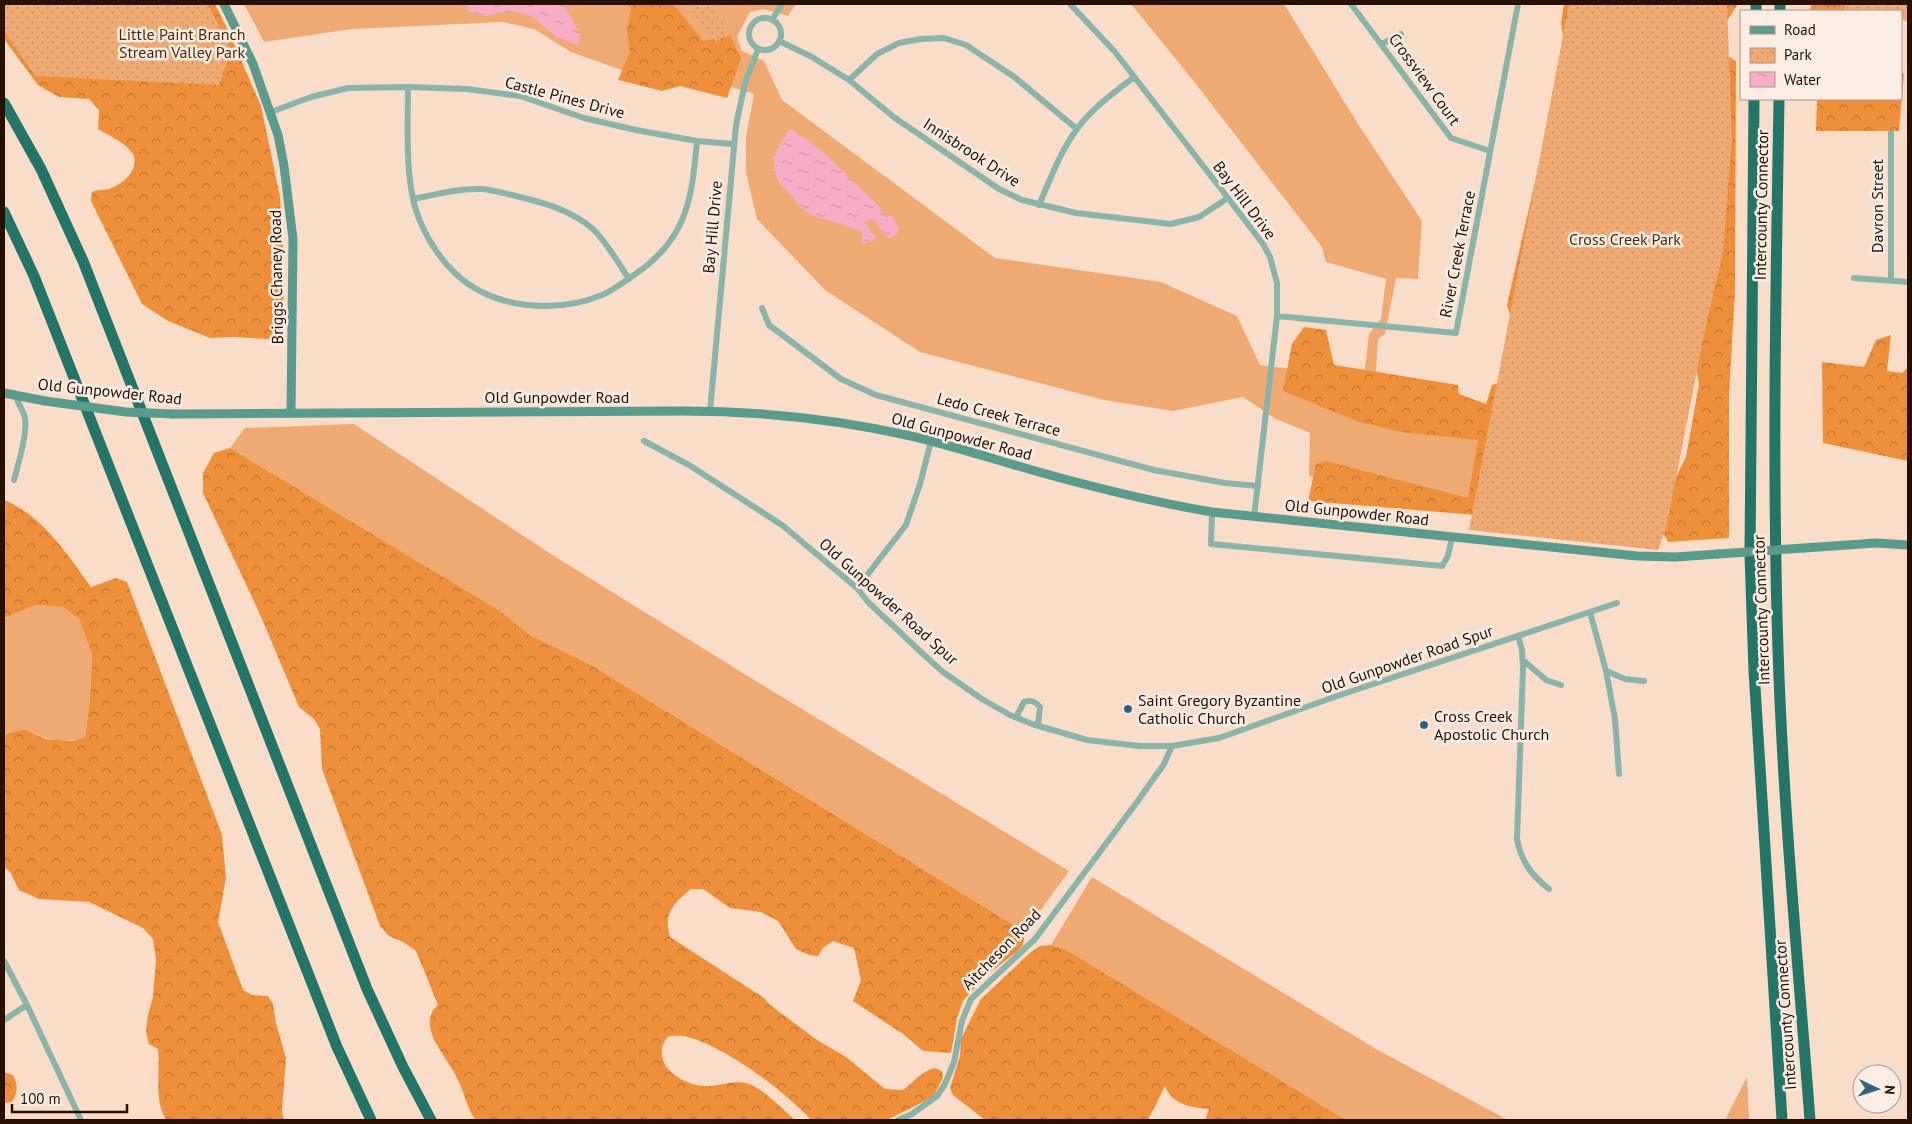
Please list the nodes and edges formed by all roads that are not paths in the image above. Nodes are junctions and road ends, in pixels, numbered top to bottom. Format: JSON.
{"nodes":[{"id":1,"x":224,"y":4,"type":"edge"},
{"id":2,"x":782,"y":4,"type":"edge"},
{"id":3,"x":1070,"y":4,"type":"edge"},
{"id":4,"x":1351,"y":4,"type":"edge"},
{"id":5,"x":1518,"y":4,"type":"edge"},
{"id":6,"x":772,"y":20,"type":"junction"},
{"id":7,"x":1401,"y":34,"type":"dead end"},
{"id":8,"x":779,"y":41,"type":"junction"},
{"id":9,"x":1382,"y":44,"type":"junction"},
{"id":10,"x":758,"y":49,"type":"junction"},
{"id":11,"x":1134,"y":77,"type":"junction"},
{"id":12,"x":849,"y":80,"type":"junction"},
{"id":13,"x":408,"y":86,"type":"junction"},
{"id":14,"x":1754,"y":100,"type":"edge"},
{"id":15,"x":1779,"y":100,"type":"edge"},
{"id":16,"x":4,"y":103,"type":"edge"},
{"id":17,"x":271,"y":112,"type":"junction"},
{"id":18,"x":1077,"y":129,"type":"junction"},
{"id":19,"x":1891,"y":133,"type":"dead end"},
{"id":20,"x":697,"y":141,"type":"junction"},
{"id":21,"x":734,"y":144,"type":"junction"},
{"id":22,"x":1490,"y":151,"type":"junction"},
{"id":23,"x":1228,"y":198,"type":"junction"},
{"id":24,"x":414,"y":200,"type":"junction"},
{"id":25,"x":1039,"y":206,"type":"junction"},
{"id":26,"x":4,"y":212,"type":"edge"},
{"id":27,"x":629,"y":278,"type":"junction"},
{"id":28,"x":1854,"y":278,"type":"dead end"},
{"id":29,"x":1891,"y":280,"type":"junction"},
{"id":30,"x":1908,"y":282,"type":"edge"},
{"id":31,"x":762,"y":308,"type":"dead end"},
{"id":32,"x":1277,"y":316,"type":"junction"},
{"id":33,"x":4,"y":393,"type":"edge"},
{"id":34,"x":16,"y":396,"type":"junction"},
{"id":35,"x":710,"y":411,"type":"junction"},
{"id":36,"x":291,"y":413,"type":"junction"},
{"id":37,"x":644,"y":441,"type":"dead end"},
{"id":38,"x":932,"y":441,"type":"junction"},
{"id":39,"x":14,"y":480,"type":"dead end"},
{"id":40,"x":1258,"y":486,"type":"junction"},
{"id":41,"x":1212,"y":512,"type":"junction"},
{"id":42,"x":1254,"y":517,"type":"junction"},
{"id":43,"x":1452,"y":537,"type":"junction"},
{"id":44,"x":1908,"y":545,"type":"edge"},
{"id":45,"x":857,"y":588,"type":"junction"},
{"id":46,"x":1617,"y":603,"type":"dead end"},
{"id":47,"x":1590,"y":612,"type":"junction"},
{"id":48,"x":1518,"y":636,"type":"junction"},
{"id":49,"x":1523,"y":660,"type":"junction"},
{"id":50,"x":1606,"y":671,"type":"junction"},
{"id":51,"x":1644,"y":681,"type":"dead end"},
{"id":52,"x":1561,"y":685,"type":"dead end"},
{"id":53,"x":1016,"y":718,"type":"junction"},
{"id":54,"x":1038,"y":726,"type":"junction"},
{"id":55,"x":1172,"y":746,"type":"junction"},
{"id":56,"x":1619,"y":774,"type":"dead end"},
{"id":57,"x":1549,"y":889,"type":"dead end"},
{"id":58,"x":4,"y":961,"type":"edge"},
{"id":59,"x":27,"y":1005,"type":"junction"},
{"id":60,"x":4,"y":1020,"type":"edge"},
{"id":61,"x":81,"y":1120,"type":"edge"},
{"id":62,"x":371,"y":1120,"type":"edge"},
{"id":63,"x":431,"y":1120,"type":"edge"},
{"id":64,"x":898,"y":1120,"type":"edge"},
{"id":65,"x":1782,"y":1120,"type":"edge"},
{"id":66,"x":1810,"y":1120,"type":"edge"}],
"edges":[{"from":1,"to":17,"type":"main road","name":"Briggs Chaney Road"},
{"from":2,"to":6,"type":"street"},
{"from":3,"to":11,"type":"street","name":"Bay Hill Drive"},
{"from":4,"to":9,"type":"street","name":"Crossview Court"},
{"from":5,"to":22,"type":"street","name":"River Creek Terrace"},
{"from":6,"to":8,"type":"street"},
{"from":6,"to":10,"type":"street"},
{"from":7,"to":9,"type":"street"},
{"from":8,"to":10,"type":"street"},
{"from":8,"to":12,"type":"street","name":"Innisbrook Drive"},
{"from":9,"to":22,"type":"street","name":"Crossview Court"},
{"from":10,"to":21,"type":"street","name":"Bay Hill Drive"},
{"from":11,"to":18,"type":"street"},
{"from":11,"to":23,"type":"street","name":"Bay Hill Drive"},
{"from":12,"to":18,"type":"street"},
{"from":12,"to":25,"type":"street","name":"Innisbrook Drive"},
{"from":13,"to":17,"type":"street","name":"Castle Pines Drive"},
{"from":13,"to":20,"type":"street","name":"Castle Pines Drive"},
{"from":13,"to":24,"type":"street"},
{"from":14,"to":65,"type":"highway","name":"Intercounty Connector"},
{"from":15,"to":66,"type":"highway","name":"Intercounty Connector"},
{"from":16,"to":63,"type":"highway"},
{"from":17,"to":36,"type":"main road","name":"Briggs Chaney Road"},
{"from":18,"to":25,"type":"street"},
{"from":19,"to":29,"type":"street","name":"Davron Street"},
{"from":20,"to":21,"type":"street","name":"Castle Pines Drive"},
{"from":20,"to":27,"type":"street"},
{"from":21,"to":35,"type":"street","name":"Bay Hill Drive"},
{"from":22,"to":32,"type":"street","name":"River Creek Terrace"},
{"from":23,"to":25,"type":"street","name":"Innisbrook Drive"},
{"from":23,"to":32,"type":"street","name":"Bay Hill Drive"},
{"from":24,"to":27,"type":"street"},
{"from":24,"to":27,"type":"street"},
{"from":26,"to":62,"type":"highway"},
{"from":28,"to":29,"type":"street"},
{"from":29,"to":30,"type":"street"},
{"from":31,"to":40,"type":"street","name":"Ledo Creek Terrace"},
{"from":32,"to":40,"type":"street","name":"Bay Hill Drive"},
{"from":33,"to":34,"type":"main road","name":"Old Gunpowder Road"},
{"from":34,"to":36,"type":"main road","name":"Old Gunpowder Road","bridge":true},
{"from":34,"to":39,"type":"street"},
{"from":35,"to":36,"type":"main road","name":"Old Gunpowder Road"},
{"from":35,"to":38,"type":"main road","name":"Old Gunpowder Road"},
{"from":37,"to":45,"type":"street","name":"Old Gunpowder Road Spur"},
{"from":38,"to":41,"type":"main road","name":"Old Gunpowder Road"},
{"from":38,"to":45,"type":"street"},
{"from":40,"to":42,"type":"street","name":"Bay Hill Drive"},
{"from":41,"to":42,"type":"main road","name":"Old Gunpowder Road"},
{"from":41,"to":43,"type":"street"},
{"from":42,"to":43,"type":"main road","name":"Old Gunpowder Road"},
{"from":43,"to":44,"type":"main road","name":"Old Gunpowder Road","bridge":true},
{"from":45,"to":53,"type":"street","name":"Old Gunpowder Road Spur"},
{"from":46,"to":47,"type":"street","name":"Old Gunpowder Road Spur"},
{"from":47,"to":48,"type":"street","name":"Old Gunpowder Road Spur"},
{"from":47,"to":50,"type":"street"},
{"from":48,"to":49,"type":"street"},
{"from":48,"to":55,"type":"street","name":"Old Gunpowder Road Spur"},
{"from":49,"to":52,"type":"street"},
{"from":49,"to":57,"type":"street"},
{"from":50,"to":51,"type":"street"},
{"from":50,"to":56,"type":"street"},
{"from":53,"to":54,"type":"street","name":"Old Gunpowder Road Spur"},
{"from":53,"to":54,"type":"street"},
{"from":54,"to":55,"type":"street","name":"Old Gunpowder Road Spur"},
{"from":55,"to":64,"type":"street","name":"Aitcheson Road"},
{"from":58,"to":59,"type":"street"},
{"from":59,"to":60,"type":"street"},
{"from":59,"to":61,"type":"street"}]}
